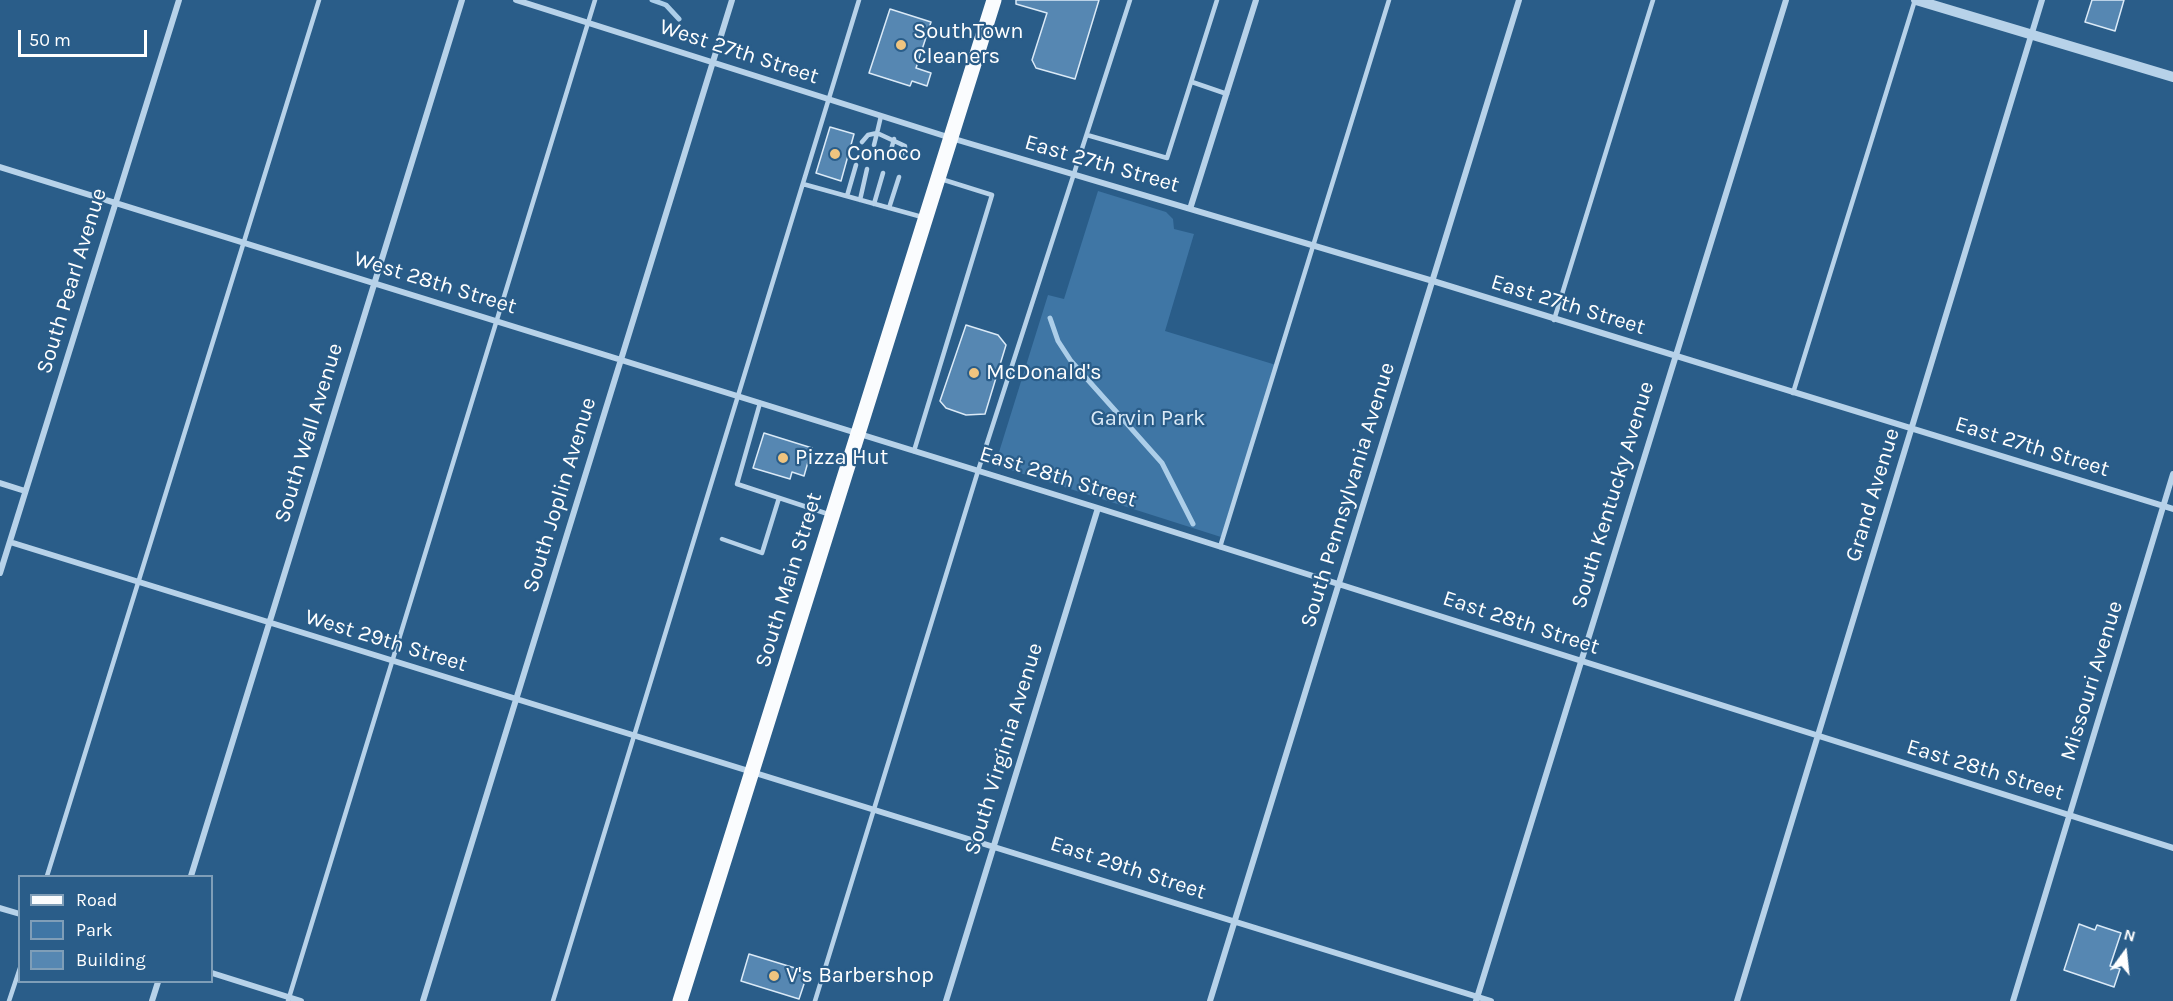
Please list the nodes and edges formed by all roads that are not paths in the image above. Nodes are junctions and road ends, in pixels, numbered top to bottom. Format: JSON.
{"nodes":[{"id":1,"x":179,"y":0,"type":"edge"},
{"id":2,"x":319,"y":0,"type":"edge"},
{"id":3,"x":462,"y":0,"type":"edge"},
{"id":4,"x":516,"y":0,"type":"edge"},
{"id":5,"x":596,"y":0,"type":"edge"},
{"id":6,"x":732,"y":0,"type":"edge"},
{"id":7,"x":859,"y":0,"type":"edge"},
{"id":8,"x":994,"y":0,"type":"edge"},
{"id":9,"x":1130,"y":0,"type":"edge"},
{"id":10,"x":1217,"y":0,"type":"edge"},
{"id":11,"x":1256,"y":0,"type":"edge"},
{"id":12,"x":1389,"y":0,"type":"edge"},
{"id":13,"x":1519,"y":0,"type":"edge"},
{"id":14,"x":1653,"y":0,"type":"edge"},
{"id":15,"x":1786,"y":0,"type":"edge"},
{"id":16,"x":1915,"y":0,"type":"edge"},
{"id":17,"x":2042,"y":0,"type":"edge"},
{"id":18,"x":588,"y":23,"type":"junction"},
{"id":19,"x":2031,"y":35,"type":"junction"},
{"id":20,"x":712,"y":62,"type":"junction"},
{"id":21,"x":2173,"y":77,"type":"edge"},
{"id":22,"x":1192,"y":82,"type":"junction"},
{"id":23,"x":1227,"y":94,"type":"junction"},
{"id":24,"x":829,"y":100,"type":"junction"},
{"id":25,"x":881,"y":116,"type":"junction"},
{"id":26,"x":877,"y":133,"type":"junction"},
{"id":27,"x":1087,"y":135,"type":"junction"},
{"id":28,"x":951,"y":138,"type":"junction"},
{"id":29,"x":894,"y":139,"type":"junction"},
{"id":30,"x":862,"y":142,"type":"dead end"},
{"id":31,"x":874,"y":145,"type":"dead end"},
{"id":32,"x":891,"y":150,"type":"dead end"},
{"id":33,"x":905,"y":154,"type":"dead end"},
{"id":34,"x":856,"y":165,"type":"dead end"},
{"id":35,"x":0,"y":167,"type":"edge"},
{"id":36,"x":867,"y":168,"type":"dead end"},
{"id":37,"x":883,"y":173,"type":"dead end"},
{"id":38,"x":1075,"y":174,"type":"junction"},
{"id":39,"x":899,"y":177,"type":"dead end"},
{"id":40,"x":938,"y":178,"type":"junction"},
{"id":41,"x":803,"y":184,"type":"junction"},
{"id":42,"x":847,"y":196,"type":"junction"},
{"id":43,"x":860,"y":200,"type":"junction"},
{"id":44,"x":115,"y":203,"type":"junction"},
{"id":45,"x":874,"y":204,"type":"junction"},
{"id":46,"x":889,"y":208,"type":"junction"},
{"id":47,"x":1190,"y":209,"type":"junction"},
{"id":48,"x":926,"y":218,"type":"junction"},
{"id":49,"x":243,"y":243,"type":"junction"},
{"id":50,"x":1313,"y":245,"type":"junction"},
{"id":51,"x":1433,"y":281,"type":"junction"},
{"id":52,"x":375,"y":284,"type":"junction"},
{"id":53,"x":1554,"y":320,"type":"junction"},
{"id":54,"x":497,"y":322,"type":"junction"},
{"id":55,"x":1675,"y":357,"type":"junction"},
{"id":56,"x":620,"y":360,"type":"junction"},
{"id":57,"x":1793,"y":393,"type":"junction"},
{"id":58,"x":738,"y":396,"type":"junction"},
{"id":59,"x":760,"y":403,"type":"junction"},
{"id":60,"x":1911,"y":429,"type":"junction"},
{"id":61,"x":858,"y":434,"type":"junction"},
{"id":62,"x":914,"y":451,"type":"junction"},
{"id":63,"x":978,"y":471,"type":"junction"},
{"id":64,"x":2173,"y":474,"type":"edge"},
{"id":65,"x":0,"y":483,"type":"edge"},
{"id":66,"x":25,"y":491,"type":"junction"},
{"id":67,"x":779,"y":498,"type":"junction"},
{"id":68,"x":2164,"y":506,"type":"junction"},
{"id":69,"x":1098,"y":508,"type":"junction"},
{"id":70,"x":2173,"y":509,"type":"edge"},
{"id":71,"x":833,"y":516,"type":"junction"},
{"id":72,"x":722,"y":539,"type":"dead end"},
{"id":73,"x":10,"y":542,"type":"junction"},
{"id":74,"x":1220,"y":547,"type":"junction"},
{"id":75,"x":0,"y":573,"type":"edge"},
{"id":76,"x":139,"y":583,"type":"junction"},
{"id":77,"x":1339,"y":585,"type":"junction"},
{"id":78,"x":269,"y":624,"type":"junction"},
{"id":79,"x":1581,"y":661,"type":"junction"},
{"id":80,"x":392,"y":662,"type":"junction"},
{"id":81,"x":516,"y":700,"type":"junction"},
{"id":82,"x":634,"y":736,"type":"junction"},
{"id":83,"x":1820,"y":736,"type":"junction"},
{"id":84,"x":753,"y":772,"type":"junction"},
{"id":85,"x":874,"y":809,"type":"junction"},
{"id":86,"x":2070,"y":815,"type":"junction"},
{"id":87,"x":994,"y":845,"type":"junction"},
{"id":88,"x":2173,"y":848,"type":"edge"},
{"id":89,"x":48,"y":875,"type":"edge"},
{"id":90,"x":191,"y":875,"type":"edge"},
{"id":91,"x":0,"y":908,"type":"edge"},
{"id":92,"x":18,"y":913,"type":"edge"},
{"id":93,"x":1235,"y":921,"type":"junction"},
{"id":94,"x":213,"y":973,"type":"edge"},
{"id":95,"x":18,"y":974,"type":"edge"},
{"id":96,"x":157,"y":983,"type":"edge"},
{"id":97,"x":289,"y":999,"type":"edge"},
{"id":98,"x":1477,"y":999,"type":"edge"},
{"id":99,"x":9,"y":1001,"type":"edge"},
{"id":100,"x":152,"y":1001,"type":"edge"},
{"id":101,"x":302,"y":1001,"type":"edge"},
{"id":102,"x":423,"y":1001,"type":"edge"},
{"id":103,"x":553,"y":1001,"type":"edge"},
{"id":104,"x":680,"y":1001,"type":"edge"},
{"id":105,"x":814,"y":1001,"type":"edge"},
{"id":106,"x":946,"y":1001,"type":"edge"},
{"id":107,"x":1210,"y":1001,"type":"edge"},
{"id":108,"x":1491,"y":1001,"type":"edge"},
{"id":109,"x":1737,"y":1001,"type":"edge"},
{"id":110,"x":2013,"y":1001,"type":"edge"}],
"edges":[{"from":1,"to":44,"type":"street","name":"South Pearl Avenue"},
{"from":2,"to":49,"type":"lane"},
{"from":3,"to":52,"type":"street","name":"South Wall Avenue"},
{"from":4,"to":18,"type":"street","name":"West 27th Street"},
{"from":5,"to":18,"type":"lane"},
{"from":6,"to":20,"type":"street","name":"South Joplin Avenue"},
{"from":7,"to":24,"type":"lane"},
{"from":8,"to":28,"type":"main road","name":"South Main Street"},
{"from":9,"to":27,"type":"lane"},
{"from":10,"to":22,"type":"lane"},
{"from":11,"to":23,"type":"street"},
{"from":12,"to":50,"type":"lane"},
{"from":13,"to":51,"type":"street","name":"South Pennsylvania Avenue"},
{"from":14,"to":53,"type":"lane"},
{"from":15,"to":55,"type":"street","name":"South Kentucky Avenue"},
{"from":16,"to":19,"type":"street"},
{"from":16,"to":57,"type":"lane"},
{"from":17,"to":19,"type":"street","name":"Grand Avenue"},
{"from":18,"to":20,"type":"street","name":"West 27th Street"},
{"from":18,"to":54,"type":"lane"},
{"from":19,"to":21,"type":"street"},
{"from":19,"to":60,"type":"street","name":"Grand Avenue"},
{"from":20,"to":24,"type":"street","name":"West 27th Street"},
{"from":20,"to":56,"type":"street","name":"South Joplin Avenue"},
{"from":22,"to":23,"type":"lane"},
{"from":22,"to":27,"type":"lane"},
{"from":23,"to":47,"type":"street"},
{"from":24,"to":25,"type":"street","name":"West 27th Street"},
{"from":24,"to":41,"type":"lane"},
{"from":25,"to":26,"type":"lane"},
{"from":25,"to":28,"type":"street","name":"West 27th Street"},
{"from":26,"to":29,"type":"lane"},
{"from":26,"to":30,"type":"lane"},
{"from":26,"to":31,"type":"lane"},
{"from":27,"to":38,"type":"lane"},
{"from":28,"to":38,"type":"street","name":"East 27th Street"},
{"from":28,"to":40,"type":"main road","name":"South Main Street"},
{"from":29,"to":32,"type":"lane"},
{"from":29,"to":33,"type":"lane"},
{"from":34,"to":42,"type":"lane"},
{"from":35,"to":44,"type":"street","name":"West 28th Street"},
{"from":36,"to":43,"type":"lane"},
{"from":37,"to":45,"type":"lane"},
{"from":38,"to":47,"type":"street","name":"East 27th Street"},
{"from":38,"to":63,"type":"lane"},
{"from":39,"to":46,"type":"lane"},
{"from":40,"to":48,"type":"main road","name":"South Main Street"},
{"from":40,"to":62,"type":"lane"},
{"from":41,"to":42,"type":"lane"},
{"from":41,"to":58,"type":"lane"},
{"from":42,"to":43,"type":"lane"},
{"from":43,"to":45,"type":"lane"},
{"from":44,"to":49,"type":"street","name":"West 28th Street"},
{"from":44,"to":66,"type":"street","name":"South Pearl Avenue"},
{"from":45,"to":46,"type":"lane"},
{"from":46,"to":48,"type":"lane"},
{"from":47,"to":50,"type":"street","name":"East 27th Street"},
{"from":48,"to":61,"type":"main road","name":"South Main Street"},
{"from":49,"to":52,"type":"street","name":"West 28th Street"},
{"from":49,"to":76,"type":"lane"},
{"from":50,"to":51,"type":"street","name":"East 27th Street"},
{"from":50,"to":74,"type":"lane"},
{"from":51,"to":53,"type":"street","name":"East 27th Street"},
{"from":51,"to":77,"type":"street","name":"South Pennsylvania Avenue"},
{"from":52,"to":54,"type":"street","name":"West 28th Street"},
{"from":52,"to":78,"type":"street","name":"South Wall Avenue"},
{"from":53,"to":55,"type":"street","name":"East 27th Street"},
{"from":54,"to":56,"type":"street","name":"West 28th Street"},
{"from":54,"to":80,"type":"lane"},
{"from":55,"to":57,"type":"street","name":"East 27th Street"},
{"from":55,"to":79,"type":"street","name":"South Kentucky Avenue"},
{"from":56,"to":58,"type":"street","name":"West 28th Street"},
{"from":56,"to":81,"type":"street","name":"South Joplin Avenue"},
{"from":57,"to":60,"type":"street","name":"East 27th Street"},
{"from":58,"to":59,"type":"street","name":"West 28th Street"},
{"from":58,"to":82,"type":"lane"},
{"from":59,"to":61,"type":"street","name":"West 28th Street"},
{"from":59,"to":67,"type":"lane"},
{"from":60,"to":68,"type":"street","name":"East 27th Street"},
{"from":60,"to":83,"type":"street","name":"Grand Avenue"},
{"from":61,"to":62,"type":"street","name":"East 28th Street"},
{"from":61,"to":71,"type":"main road","name":"South Main Street"},
{"from":62,"to":63,"type":"street","name":"East 28th Street"},
{"from":63,"to":69,"type":"street","name":"East 28th Street"},
{"from":63,"to":85,"type":"lane"},
{"from":64,"to":68,"type":"street","name":"Missouri Avenue"},
{"from":65,"to":66,"type":"street"},
{"from":66,"to":73,"type":"street","name":"South Pearl Avenue"},
{"from":67,"to":71,"type":"lane"},
{"from":67,"to":72,"type":"lane"},
{"from":68,"to":70,"type":"street","name":"East 27th Street"},
{"from":68,"to":86,"type":"street","name":"Missouri Avenue"},
{"from":69,"to":74,"type":"street","name":"East 28th Street"},
{"from":69,"to":87,"type":"street","name":"South Virginia Avenue"},
{"from":71,"to":84,"type":"main road","name":"South Main Street"},
{"from":73,"to":75,"type":"street","name":"South Pearl Avenue"},
{"from":73,"to":76,"type":"street","name":"West 29th Street"},
{"from":74,"to":77,"type":"street","name":"East 28th Street"},
{"from":76,"to":78,"type":"street","name":"West 29th Street"},
{"from":76,"to":89,"type":"lane"},
{"from":77,"to":79,"type":"street","name":"East 28th Street"},
{"from":77,"to":93,"type":"street","name":"South Pennsylvania Avenue"},
{"from":78,"to":80,"type":"street","name":"West 29th Street"},
{"from":78,"to":90,"type":"street","name":"South Wall Avenue"},
{"from":79,"to":83,"type":"street","name":"East 28th Street"},
{"from":79,"to":98,"type":"street","name":"South Kentucky Avenue"},
{"from":80,"to":81,"type":"street","name":"West 29th Street"},
{"from":80,"to":97,"type":"lane"},
{"from":81,"to":82,"type":"street","name":"West 29th Street"},
{"from":81,"to":102,"type":"street","name":"South Joplin Avenue"},
{"from":82,"to":84,"type":"street","name":"West 29th Street"},
{"from":82,"to":103,"type":"lane"},
{"from":83,"to":86,"type":"street","name":"East 28th Street"},
{"from":83,"to":109,"type":"street","name":"Grand Avenue"},
{"from":84,"to":85,"type":"street","name":"East 29th Street"},
{"from":84,"to":104,"type":"main road","name":"South Main Street"},
{"from":85,"to":87,"type":"street","name":"East 29th Street"},
{"from":85,"to":105,"type":"lane"},
{"from":86,"to":88,"type":"street","name":"East 28th Street"},
{"from":86,"to":110,"type":"street","name":"Missouri Avenue"},
{"from":87,"to":93,"type":"street","name":"East 29th Street"},
{"from":87,"to":106,"type":"street","name":"South Virginia Avenue"},
{"from":91,"to":92,"type":"street"},
{"from":93,"to":98,"type":"street","name":"East 29th Street"},
{"from":93,"to":107,"type":"street","name":"South Pennsylvania Avenue"},
{"from":94,"to":97,"type":"street"},
{"from":95,"to":99,"type":"lane"},
{"from":96,"to":100,"type":"street"},
{"from":97,"to":101,"type":"street"},
{"from":98,"to":108,"type":"street","name":"East 29th Street"}]}
